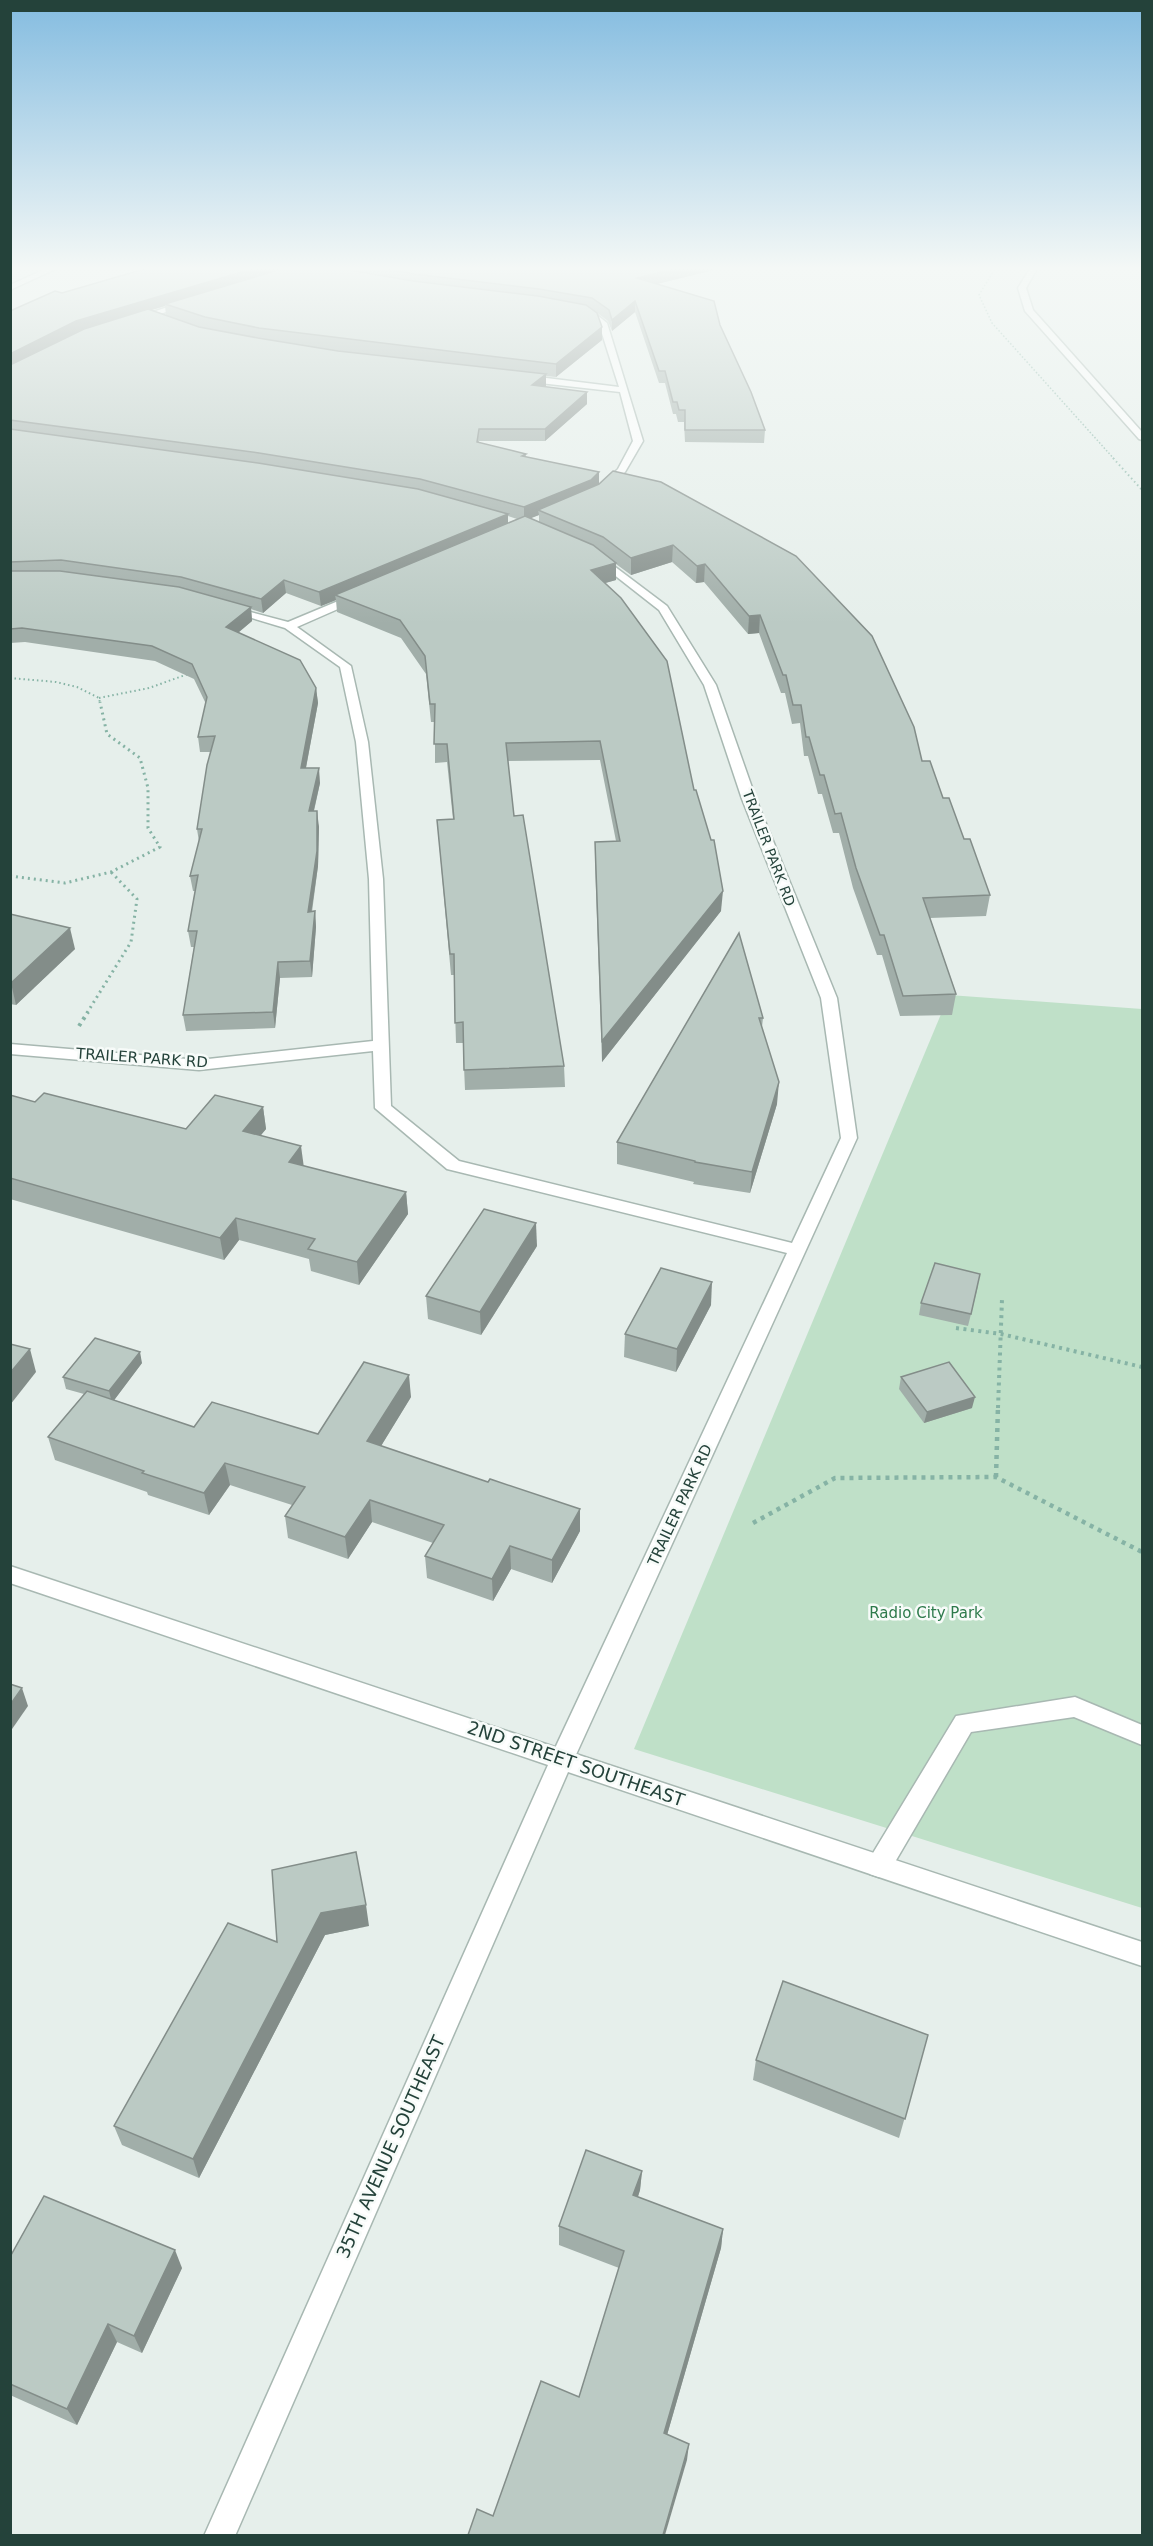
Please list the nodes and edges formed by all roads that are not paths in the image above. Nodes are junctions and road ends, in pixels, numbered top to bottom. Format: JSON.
{"nodes":[{"id":1,"x":587,"y":386,"type":"edge"},
{"id":2,"x":623,"y":386,"type":"edge"},
{"id":3,"x":1097,"y":386,"type":"edge"},
{"id":4,"x":624,"y":390,"type":"junction"},
{"id":5,"x":1143,"y":437,"type":"edge"},
{"id":6,"x":595,"y":496,"type":"edge"},
{"id":7,"x":588,"y":553,"type":"edge"},
{"id":8,"x":374,"y":590,"type":"edge"},
{"id":9,"x":215,"y":605,"type":"edge"},
{"id":10,"x":289,"y":626,"type":"junction"},
{"id":11,"x":381,"y":1045,"type":"junction"},
{"id":12,"x":10,"y":1049,"type":"edge"},
{"id":13,"x":797,"y":1250,"type":"junction"},
{"id":14,"x":10,"y":1574,"type":"edge"},
{"id":15,"x":1143,"y":1735,"type":"edge"},
{"id":16,"x":562,"y":1759,"type":"junction"},
{"id":17,"x":879,"y":1866,"type":"junction"},
{"id":18,"x":1143,"y":1954,"type":"edge"},
{"id":19,"x":219,"y":2535,"type":"edge"}],
"edges":[{"from":1,"to":4,"type":"street"},
{"from":2,"to":4,"type":"street"},
{"from":3,"to":5,"type":"street"},
{"from":4,"to":6,"type":"street"},
{"from":7,"to":13,"type":"street","name":"TRAILER PARK RD"},
{"from":8,"to":10,"type":"street"},
{"from":9,"to":10,"type":"street"},
{"from":10,"to":11,"type":"street"},
{"from":11,"to":12,"type":"street","name":"TRAILER PARK RD"},
{"from":11,"to":13,"type":"street"},
{"from":13,"to":16,"type":"street","name":"TRAILER PARK RD"},
{"from":14,"to":16,"type":"street","name":"2ND STREET SOUTHEAST"},
{"from":15,"to":17,"type":"street"},
{"from":16,"to":17,"type":"street","name":"2ND STREET SOUTHEAST"},
{"from":16,"to":19,"type":"street","name":"35TH AVENUE SOUTHEAST"},
{"from":17,"to":18,"type":"street","name":"2ND STREET SOUTHEAST"}]}
